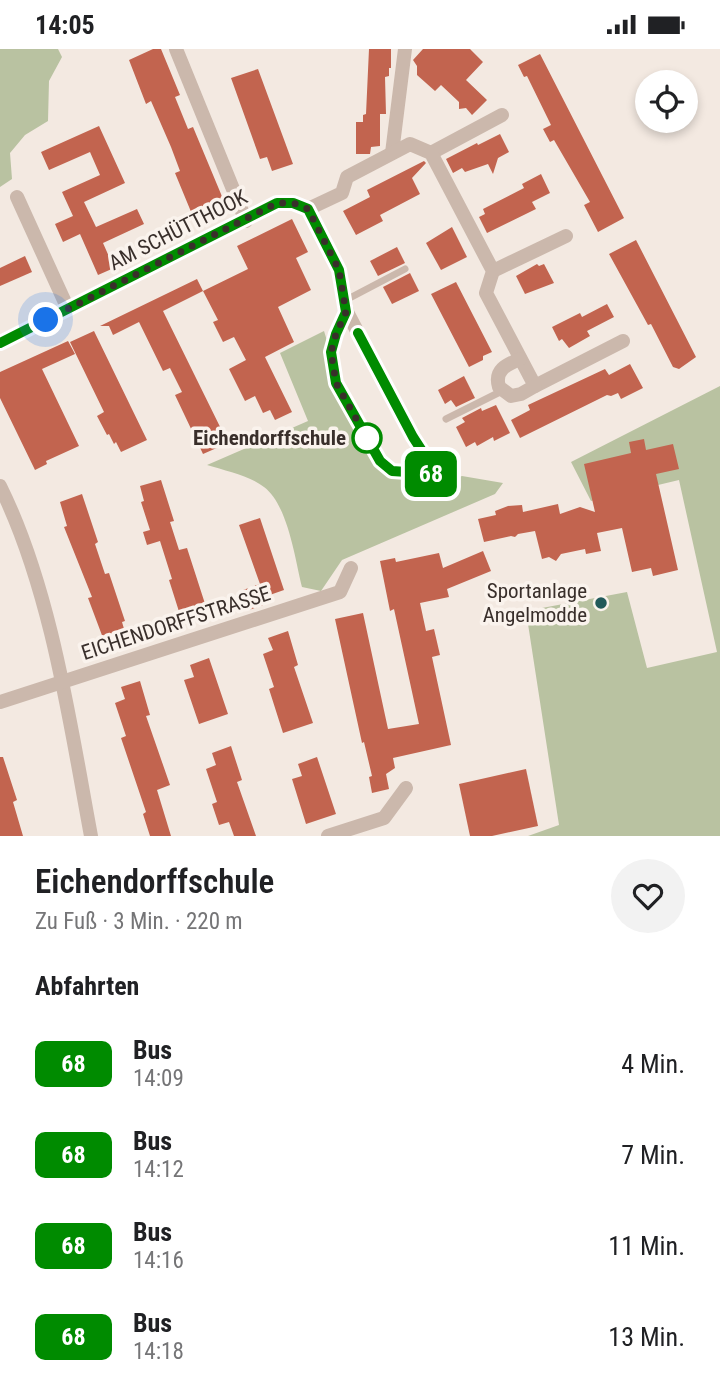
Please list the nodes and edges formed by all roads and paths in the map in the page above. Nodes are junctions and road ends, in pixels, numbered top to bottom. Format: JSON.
{"nodes":[{"id":1,"x":176,"y":49,"type":"edge"},
{"id":2,"x":405,"y":49,"type":"edge"},
{"id":3,"x":502,"y":114,"type":"dead end"},
{"id":4,"x":392,"y":153,"type":"junction"},
{"id":5,"x":430,"y":153,"type":"junction"},
{"id":6,"x":17,"y":197,"type":"dead end"},
{"id":7,"x":308,"y":209,"type":"junction"},
{"id":8,"x":246,"y":221,"type":"junction"},
{"id":9,"x":566,"y":236,"type":"dead end"},
{"id":10,"x":405,"y":269,"type":"dead end"},
{"id":11,"x":493,"y":271,"type":"junction"},
{"id":12,"x":346,"y":306,"type":"junction"},
{"id":13,"x":68,"y":309,"type":"junction"},
{"id":14,"x":623,"y":341,"type":"dead end"},
{"id":15,"x":0,"y":342,"type":"edge"},
{"id":16,"x":520,"y":359,"type":"junction"},
{"id":17,"x":535,"y":386,"type":"junction"},
{"id":18,"x":502,"y":391,"type":"junction"},
{"id":19,"x":446,"y":419,"type":"dead end"},
{"id":20,"x":437,"y":474,"type":"joint"},
{"id":21,"x":0,"y":486,"type":"edge"},
{"id":22,"x":351,"y":568,"type":"dead end"},
{"id":23,"x":62,"y":682,"type":"junction"},
{"id":24,"x":0,"y":702,"type":"edge"},
{"id":25,"x":406,"y":788,"type":"dead end"},
{"id":26,"x":91,"y":836,"type":"edge"},
{"id":27,"x":328,"y":836,"type":"edge"}],
"edges":[{"from":1,"to":8,"type":"street"},
{"from":2,"to":4,"type":"street"},
{"from":3,"to":5,"type":"street"},
{"from":4,"to":5,"type":"street"},
{"from":4,"to":7,"type":"street"},
{"from":5,"to":11,"type":"street"},
{"from":6,"to":13,"type":"street"},
{"from":7,"to":8,"type":"street","name":"AM SCHÜTTHOOK"},
{"from":7,"to":12,"type":"street"},
{"from":8,"to":13,"type":"street","name":"AM SCHÜTTHOOK"},
{"from":9,"to":11,"type":"street"},
{"from":10,"to":12,"type":"lane"},
{"from":11,"to":16,"type":"street"},
{"from":12,"to":20,"type":"street"},
{"from":12,"to":20,"type":"lane"},
{"from":13,"to":15,"type":"street","name":"AM SCHÜTTHOOK"},
{"from":14,"to":17,"type":"street"},
{"from":16,"to":17,"type":"street"},
{"from":16,"to":18,"type":"street"},
{"from":17,"to":18,"type":"street"},
{"from":18,"to":19,"type":"lane"},
{"from":21,"to":23,"type":"street"},
{"from":22,"to":23,"type":"street","name":"EICHENDORFFSTRASSE"},
{"from":23,"to":24,"type":"street","name":"EICHENDORFFSTRASSE"},
{"from":23,"to":26,"type":"street"},
{"from":25,"to":27,"type":"street"}]}
